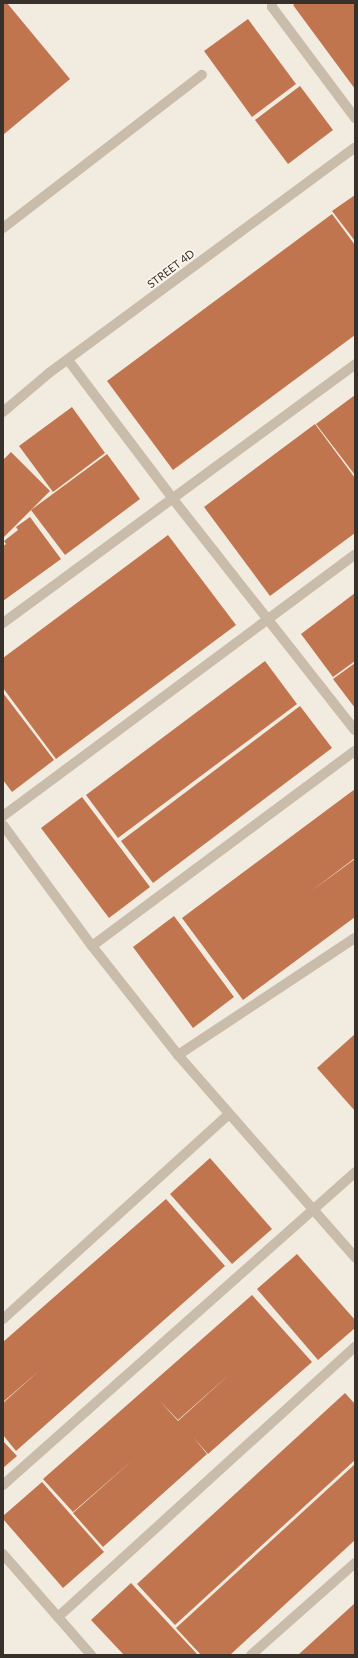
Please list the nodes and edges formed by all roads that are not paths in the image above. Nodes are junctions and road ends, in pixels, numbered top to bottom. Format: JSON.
{"nodes":[{"id":1,"x":272,"y":3,"type":"edge"},
{"id":2,"x":202,"y":75,"type":"dead end"},
{"id":3,"x":355,"y":118,"type":"edge"},
{"id":4,"x":355,"y":147,"type":"edge"},
{"id":5,"x":3,"y":228,"type":"edge"},
{"id":6,"x":68,"y":360,"type":"junction"},
{"id":7,"x":355,"y":364,"type":"edge"},
{"id":8,"x":3,"y":412,"type":"edge"},
{"id":9,"x":173,"y":499,"type":"junction"},
{"id":10,"x":355,"y":555,"type":"edge"},
{"id":11,"x":269,"y":617,"type":"junction"},
{"id":12,"x":3,"y":623,"type":"edge"},
{"id":13,"x":355,"y":730,"type":"edge"},
{"id":14,"x":355,"y":751,"type":"edge"},
{"id":15,"x":3,"y":816,"type":"edge"},
{"id":16,"x":3,"y":825,"type":"edge"},
{"id":17,"x":355,"y":938,"type":"edge"},
{"id":18,"x":92,"y":946,"type":"junction"},
{"id":19,"x":178,"y":1055,"type":"junction"},
{"id":20,"x":228,"y":1114,"type":"junction"},
{"id":21,"x":355,"y":1172,"type":"edge"},
{"id":22,"x":313,"y":1209,"type":"junction"},
{"id":23,"x":355,"y":1257,"type":"edge"},
{"id":24,"x":3,"y":1319,"type":"edge"},
{"id":25,"x":355,"y":1346,"type":"edge"},
{"id":26,"x":3,"y":1485,"type":"edge"},
{"id":27,"x":3,"y":1554,"type":"edge"},
{"id":28,"x":355,"y":1563,"type":"edge"},
{"id":29,"x":58,"y":1617,"type":"junction"},
{"id":30,"x":91,"y":1655,"type":"edge"},
{"id":31,"x":251,"y":1655,"type":"edge"}],
"edges":[{"from":1,"to":3,"type":"street"},
{"from":2,"to":5,"type":"street"},
{"from":4,"to":6,"type":"street","name":"STREET 4D"},
{"from":6,"to":8,"type":"street","name":"STREET 4D"},
{"from":6,"to":9,"type":"street"},
{"from":7,"to":9,"type":"street"},
{"from":9,"to":11,"type":"street"},
{"from":9,"to":12,"type":"street"},
{"from":10,"to":11,"type":"street"},
{"from":11,"to":13,"type":"street"},
{"from":11,"to":15,"type":"street"},
{"from":14,"to":18,"type":"street"},
{"from":16,"to":18,"type":"street"},
{"from":17,"to":19,"type":"street"},
{"from":18,"to":19,"type":"street"},
{"from":19,"to":20,"type":"street"},
{"from":20,"to":22,"type":"street"},
{"from":20,"to":24,"type":"street"},
{"from":21,"to":22,"type":"street"},
{"from":22,"to":23,"type":"street"},
{"from":22,"to":26,"type":"street"},
{"from":25,"to":29,"type":"street"},
{"from":27,"to":29,"type":"street"},
{"from":28,"to":31,"type":"street"},
{"from":29,"to":30,"type":"street"}]}
